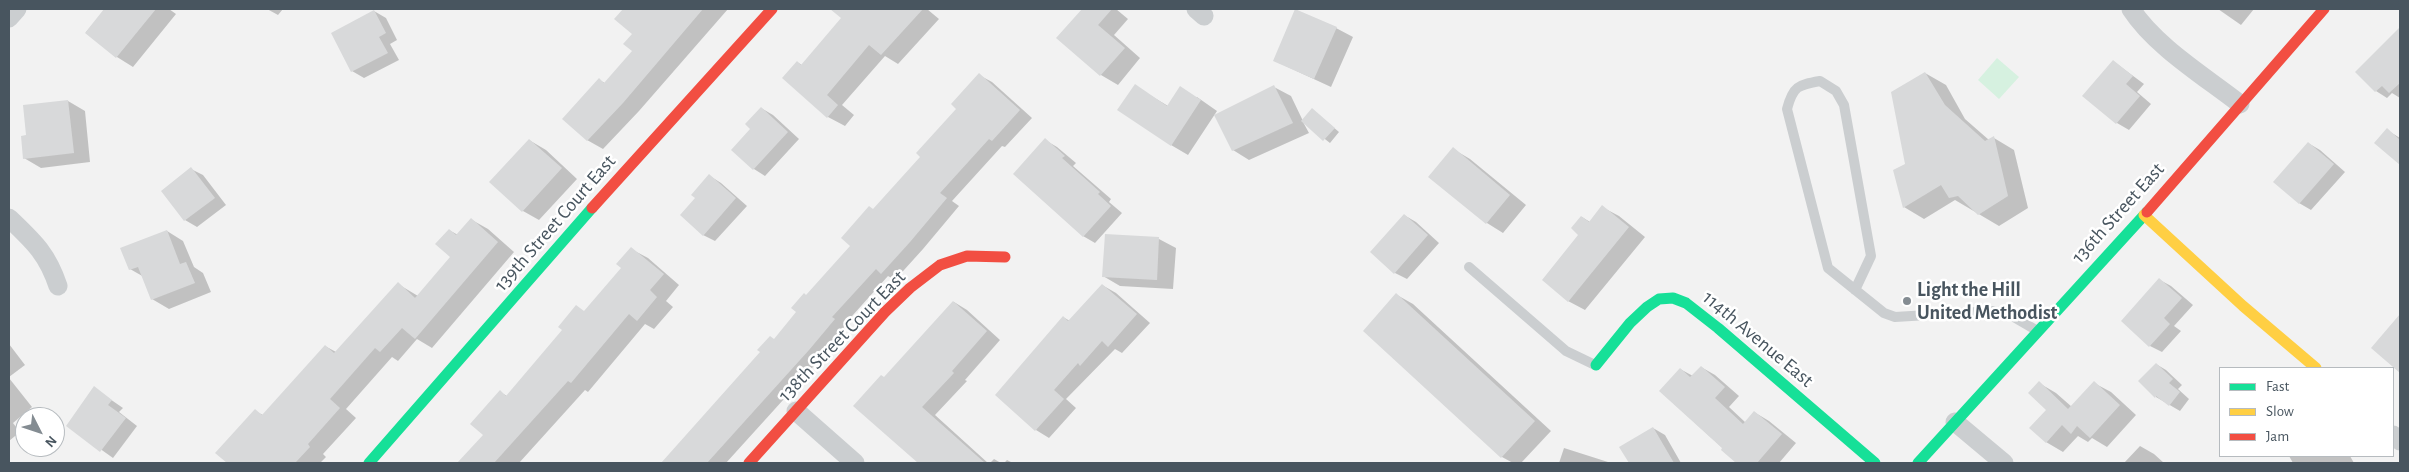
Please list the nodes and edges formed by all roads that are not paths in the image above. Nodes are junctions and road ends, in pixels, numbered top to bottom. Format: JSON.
{"nodes":[{"id":1,"x":17,"y":9,"type":"edge"},
{"id":2,"x":772,"y":9,"type":"edge"},
{"id":3,"x":2131,"y":9,"type":"edge"},
{"id":4,"x":2324,"y":9,"type":"edge"},
{"id":5,"x":9,"y":18,"type":"edge"},
{"id":6,"x":2240,"y":104,"type":"junction"},
{"id":7,"x":2144,"y":215,"type":"junction"},
{"id":8,"x":9,"y":218,"type":"edge"},
{"id":9,"x":1006,"y":257,"type":"dead end"},
{"id":10,"x":1468,"y":267,"type":"dead end"},
{"id":11,"x":58,"y":286,"type":"dead end"},
{"id":12,"x":1855,"y":290,"type":"junction"},
{"id":13,"x":2038,"y":331,"type":"junction"},
{"id":14,"x":1596,"y":365,"type":"joint"},
{"id":15,"x":2315,"y":367,"type":"edge"},
{"id":16,"x":796,"y":411,"type":"junction"},
{"id":17,"x":1956,"y":422,"type":"junction"},
{"id":18,"x":369,"y":463,"type":"edge"},
{"id":19,"x":749,"y":463,"type":"edge"},
{"id":20,"x":855,"y":463,"type":"edge"},
{"id":21,"x":1875,"y":463,"type":"edge"},
{"id":22,"x":1918,"y":463,"type":"edge"},
{"id":23,"x":2004,"y":463,"type":"edge"}],
"edges":[{"from":1,"to":5,"type":"street"},
{"from":2,"to":18,"type":"street","name":"139th Street Court East"},
{"from":3,"to":6,"type":"street"},
{"from":4,"to":6,"type":"street","name":"136th Street East"},
{"from":6,"to":7,"type":"street","name":"136th Street East"},
{"from":7,"to":13,"type":"street","name":"136th Street East"},
{"from":7,"to":15,"type":"street"},
{"from":8,"to":11,"type":"street"},
{"from":9,"to":16,"type":"street","name":"138th Street Court East"},
{"from":10,"to":14,"type":"lane"},
{"from":12,"to":12,"type":"lane"},
{"from":12,"to":13,"type":"lane"},
{"from":13,"to":17,"type":"street","name":"136th Street East"},
{"from":14,"to":21,"type":"street","name":"114th Avenue East"},
{"from":16,"to":19,"type":"street","name":"138th Street Court East"},
{"from":16,"to":20,"type":"street"},
{"from":17,"to":22,"type":"street","name":"136th Street East"},
{"from":17,"to":23,"type":"street"}]}
